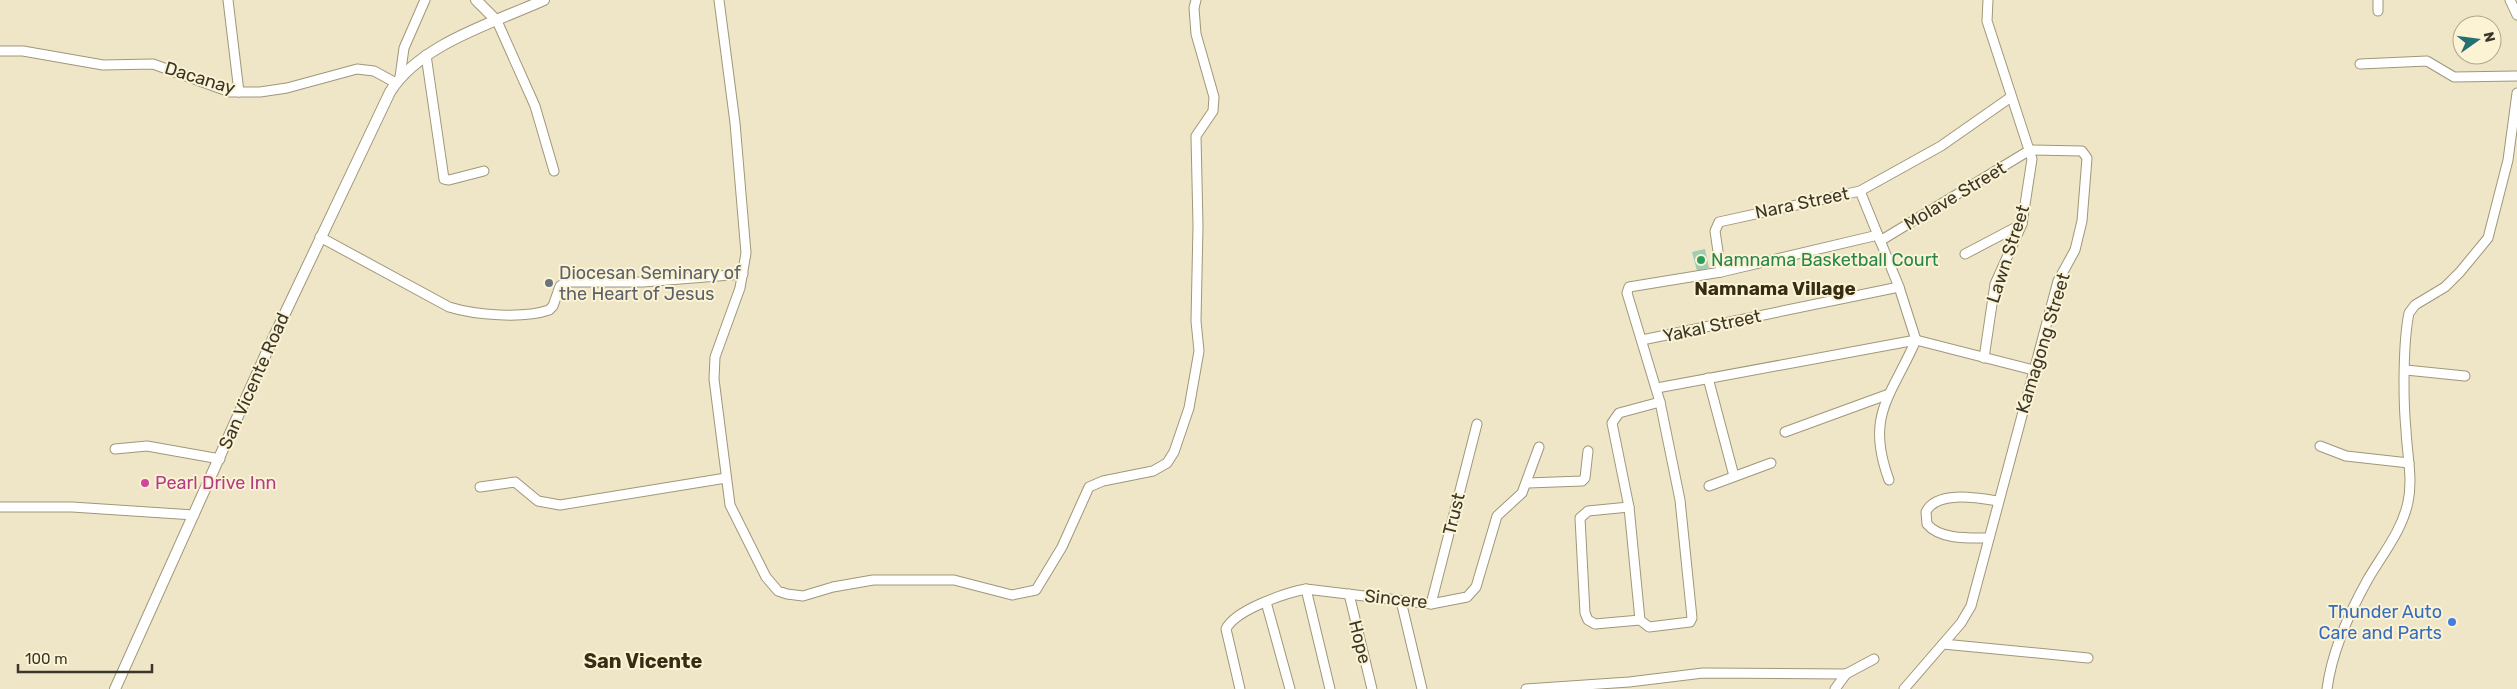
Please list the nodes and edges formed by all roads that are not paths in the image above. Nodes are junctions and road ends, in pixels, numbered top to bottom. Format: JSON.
{"nodes":[{"id":1,"x":228,"y":0,"type":"edge"},
{"id":2,"x":425,"y":0,"type":"edge"},
{"id":3,"x":476,"y":0,"type":"edge"},
{"id":4,"x":544,"y":0,"type":"edge"},
{"id":5,"x":719,"y":0,"type":"edge"},
{"id":6,"x":1196,"y":0,"type":"edge"},
{"id":7,"x":1988,"y":0,"type":"edge"},
{"id":8,"x":2378,"y":0,"type":"edge"},
{"id":9,"x":2510,"y":0,"type":"edge"},
{"id":10,"x":2378,"y":11,"type":"dead end"},
{"id":11,"x":2517,"y":15,"type":"edge"},
{"id":12,"x":497,"y":21,"type":"junction"},
{"id":13,"x":0,"y":51,"type":"edge"},
{"id":14,"x":426,"y":55,"type":"junction"},
{"id":15,"x":2360,"y":64,"type":"dead end"},
{"id":16,"x":2517,"y":76,"type":"edge"},
{"id":17,"x":398,"y":80,"type":"junction"},
{"id":18,"x":239,"y":92,"type":"junction"},
{"id":19,"x":2517,"y":93,"type":"edge"},
{"id":20,"x":2011,"y":97,"type":"junction"},
{"id":21,"x":2030,"y":150,"type":"junction"},
{"id":22,"x":484,"y":171,"type":"dead end"},
{"id":23,"x":554,"y":171,"type":"dead end"},
{"id":24,"x":1860,"y":191,"type":"junction"},
{"id":25,"x":2022,"y":224,"type":"junction"},
{"id":26,"x":320,"y":237,"type":"junction"},
{"id":27,"x":1879,"y":238,"type":"junction"},
{"id":28,"x":1965,"y":254,"type":"dead end"},
{"id":29,"x":1721,"y":272,"type":"junction"},
{"id":30,"x":743,"y":274,"type":"junction"},
{"id":31,"x":1899,"y":287,"type":"junction"},
{"id":32,"x":1642,"y":340,"type":"junction"},
{"id":33,"x":1916,"y":340,"type":"junction"},
{"id":34,"x":1984,"y":358,"type":"junction"},
{"id":35,"x":2033,"y":370,"type":"junction"},
{"id":36,"x":2406,"y":370,"type":"junction"},
{"id":37,"x":2465,"y":376,"type":"dead end"},
{"id":38,"x":1708,"y":378,"type":"junction"},
{"id":39,"x":1657,"y":388,"type":"junction"},
{"id":40,"x":1889,"y":394,"type":"junction"},
{"id":41,"x":1660,"y":402,"type":"junction"},
{"id":42,"x":1477,"y":424,"type":"dead end"},
{"id":43,"x":1785,"y":432,"type":"dead end"},
{"id":44,"x":2320,"y":446,"type":"dead end"},
{"id":45,"x":1539,"y":447,"type":"dead end"},
{"id":46,"x":115,"y":449,"type":"dead end"},
{"id":47,"x":1588,"y":451,"type":"dead end"},
{"id":48,"x":220,"y":459,"type":"junction"},
{"id":49,"x":1771,"y":462,"type":"dead end"},
{"id":50,"x":2409,"y":463,"type":"junction"},
{"id":51,"x":1734,"y":476,"type":"junction"},
{"id":52,"x":726,"y":478,"type":"junction"},
{"id":53,"x":1890,"y":480,"type":"dead end"},
{"id":54,"x":1528,"y":483,"type":"junction"},
{"id":55,"x":1710,"y":486,"type":"dead end"},
{"id":56,"x":480,"y":487,"type":"dead end"},
{"id":57,"x":1998,"y":501,"type":"junction"},
{"id":58,"x":0,"y":507,"type":"edge"},
{"id":59,"x":1629,"y":507,"type":"junction"},
{"id":60,"x":194,"y":516,"type":"junction"},
{"id":61,"x":1988,"y":538,"type":"junction"},
{"id":62,"x":1306,"y":589,"type":"junction"},
{"id":63,"x":1349,"y":594,"type":"junction"},
{"id":64,"x":1400,"y":601,"type":"junction"},
{"id":65,"x":1266,"y":602,"type":"junction"},
{"id":66,"x":1431,"y":604,"type":"junction"},
{"id":67,"x":1640,"y":620,"type":"junction"},
{"id":68,"x":1943,"y":644,"type":"junction"},
{"id":69,"x":1874,"y":658,"type":"dead end"},
{"id":70,"x":2088,"y":658,"type":"dead end"},
{"id":71,"x":1846,"y":674,"type":"junction"},
{"id":72,"x":115,"y":689,"type":"edge"},
{"id":73,"x":1240,"y":689,"type":"edge"},
{"id":74,"x":1290,"y":689,"type":"edge"},
{"id":75,"x":1330,"y":689,"type":"edge"},
{"id":76,"x":1372,"y":689,"type":"edge"},
{"id":77,"x":1422,"y":689,"type":"edge"},
{"id":78,"x":1526,"y":689,"type":"edge"},
{"id":79,"x":1835,"y":689,"type":"edge"},
{"id":80,"x":1904,"y":689,"type":"edge"},
{"id":81,"x":2326,"y":689,"type":"edge"}],
"edges":[{"from":1,"to":18,"type":"street"},
{"from":2,"to":17,"type":"street"},
{"from":3,"to":12,"type":"street"},
{"from":4,"to":12,"type":"street","name":"San Vicente Road"},
{"from":5,"to":30,"type":"street"},
{"from":6,"to":52,"type":"street"},
{"from":7,"to":20,"type":"street"},
{"from":8,"to":10,"type":"street"},
{"from":9,"to":11,"type":"street"},
{"from":12,"to":14,"type":"street","name":"San Vicente Road"},
{"from":12,"to":23,"type":"street"},
{"from":13,"to":18,"type":"street","name":"Dacanay"},
{"from":14,"to":17,"type":"street","name":"San Vicente Road"},
{"from":14,"to":22,"type":"street"},
{"from":15,"to":16,"type":"street"},
{"from":17,"to":18,"type":"street","name":"Dacanay"},
{"from":17,"to":26,"type":"street","name":"San Vicente Road"},
{"from":19,"to":36,"type":"street"},
{"from":20,"to":21,"type":"street"},
{"from":20,"to":24,"type":"street","name":"Nara Street"},
{"from":21,"to":25,"type":"street","name":"Lawn Street"},
{"from":21,"to":27,"type":"street","name":"Molave Street"},
{"from":21,"to":35,"type":"street","name":"Kamagong Street"},
{"from":24,"to":27,"type":"street"},
{"from":24,"to":29,"type":"street","name":"Nara Street"},
{"from":25,"to":28,"type":"street"},
{"from":25,"to":34,"type":"street","name":"Lawn Street"},
{"from":26,"to":30,"type":"street"},
{"from":26,"to":48,"type":"street","name":"San Vicente Road"},
{"from":27,"to":29,"type":"street","name":"Molave Street"},
{"from":27,"to":31,"type":"street"},
{"from":29,"to":32,"type":"street"},
{"from":30,"to":52,"type":"street"},
{"from":31,"to":32,"type":"street","name":"Yakal Street"},
{"from":31,"to":33,"type":"street"},
{"from":32,"to":39,"type":"street"},
{"from":33,"to":34,"type":"street"},
{"from":33,"to":38,"type":"street"},
{"from":33,"to":40,"type":"street"},
{"from":34,"to":35,"type":"street"},
{"from":35,"to":57,"type":"street","name":"Kamagong Street"},
{"from":36,"to":37,"type":"street"},
{"from":36,"to":50,"type":"street"},
{"from":38,"to":39,"type":"street"},
{"from":38,"to":51,"type":"street"},
{"from":39,"to":41,"type":"street"},
{"from":40,"to":43,"type":"street"},
{"from":40,"to":53,"type":"street"},
{"from":41,"to":59,"type":"street"},
{"from":41,"to":67,"type":"street"},
{"from":42,"to":66,"type":"street","name":"Trust"},
{"from":44,"to":50,"type":"street"},
{"from":45,"to":54,"type":"street","name":"Sincere"},
{"from":46,"to":48,"type":"street"},
{"from":47,"to":54,"type":"street"},
{"from":48,"to":60,"type":"street","name":"San Vicente Road"},
{"from":49,"to":51,"type":"street"},
{"from":50,"to":81,"type":"street"},
{"from":51,"to":55,"type":"street"},
{"from":52,"to":56,"type":"street"},
{"from":54,"to":66,"type":"street","name":"Sincere"},
{"from":57,"to":61,"type":"street","name":"Kamagong Street"},
{"from":57,"to":61,"type":"street"},
{"from":58,"to":60,"type":"street"},
{"from":59,"to":67,"type":"street"},
{"from":59,"to":67,"type":"street"},
{"from":60,"to":72,"type":"street","name":"San Vicente Road"},
{"from":61,"to":68,"type":"street","name":"Kamagong Street"},
{"from":62,"to":63,"type":"street","name":"Sincere"},
{"from":62,"to":65,"type":"street","name":"Sincere"},
{"from":62,"to":75,"type":"street"},
{"from":63,"to":64,"type":"street","name":"Sincere"},
{"from":63,"to":76,"type":"street","name":"Hope"},
{"from":64,"to":66,"type":"street","name":"Sincere"},
{"from":64,"to":77,"type":"street"},
{"from":65,"to":73,"type":"street","name":"Sincere"},
{"from":65,"to":74,"type":"street"},
{"from":68,"to":70,"type":"street"},
{"from":68,"to":80,"type":"street","name":"Kamagong Street"},
{"from":69,"to":71,"type":"street"},
{"from":71,"to":78,"type":"street"},
{"from":71,"to":79,"type":"street"}]}
